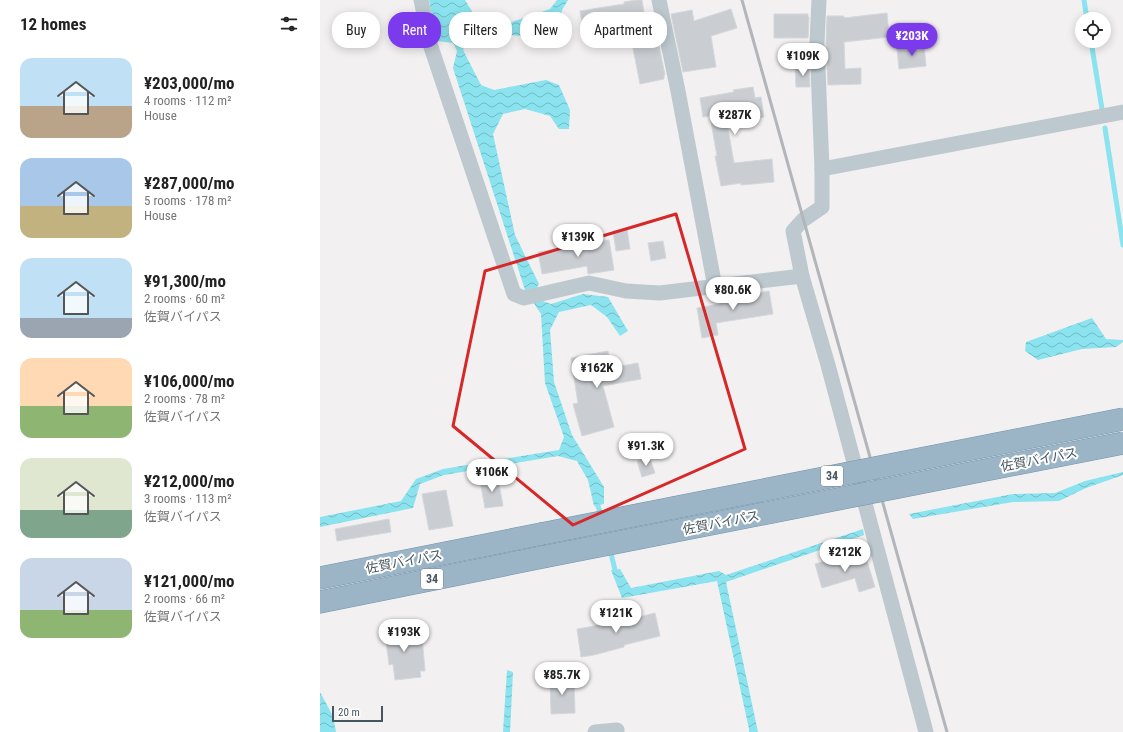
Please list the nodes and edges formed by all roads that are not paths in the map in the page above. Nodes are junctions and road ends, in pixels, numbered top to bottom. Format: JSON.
{"nodes":[{"id":1,"x":421,"y":0,"type":"edge"},
{"id":2,"x":659,"y":0,"type":"edge"},
{"id":3,"x":819,"y":0,"type":"edge"},
{"id":4,"x":1123,"y":112,"type":"edge"},
{"id":5,"x":822,"y":169,"type":"junction"},
{"id":6,"x":802,"y":276,"type":"junction"},
{"id":7,"x":715,"y":287,"type":"junction"},
{"id":8,"x":1123,"y":419,"type":"edge"},
{"id":9,"x":1123,"y":443,"type":"edge"},
{"id":10,"x":320,"y":578,"type":"edge"},
{"id":11,"x":320,"y":602,"type":"edge"},
{"id":12,"x":595,"y":732,"type":"edge"},
{"id":13,"x":617,"y":732,"type":"edge"},
{"id":14,"x":926,"y":732,"type":"edge"}],
"edges":[{"from":1,"to":7,"type":"street"},
{"from":2,"to":7,"type":"street"},
{"from":3,"to":5,"type":"street"},
{"from":4,"to":5,"type":"street"},
{"from":5,"to":6,"type":"street"},
{"from":6,"to":7,"type":"street"},
{"from":6,"to":14,"type":"street"},
{"from":8,"to":10,"type":"highway","name":"佐賀バイパス","number":"34","bridge":true},
{"from":9,"to":11,"type":"highway","name":"佐賀バイパス","number":"34","bridge":true},
{"from":12,"to":13,"type":"street"}]}
